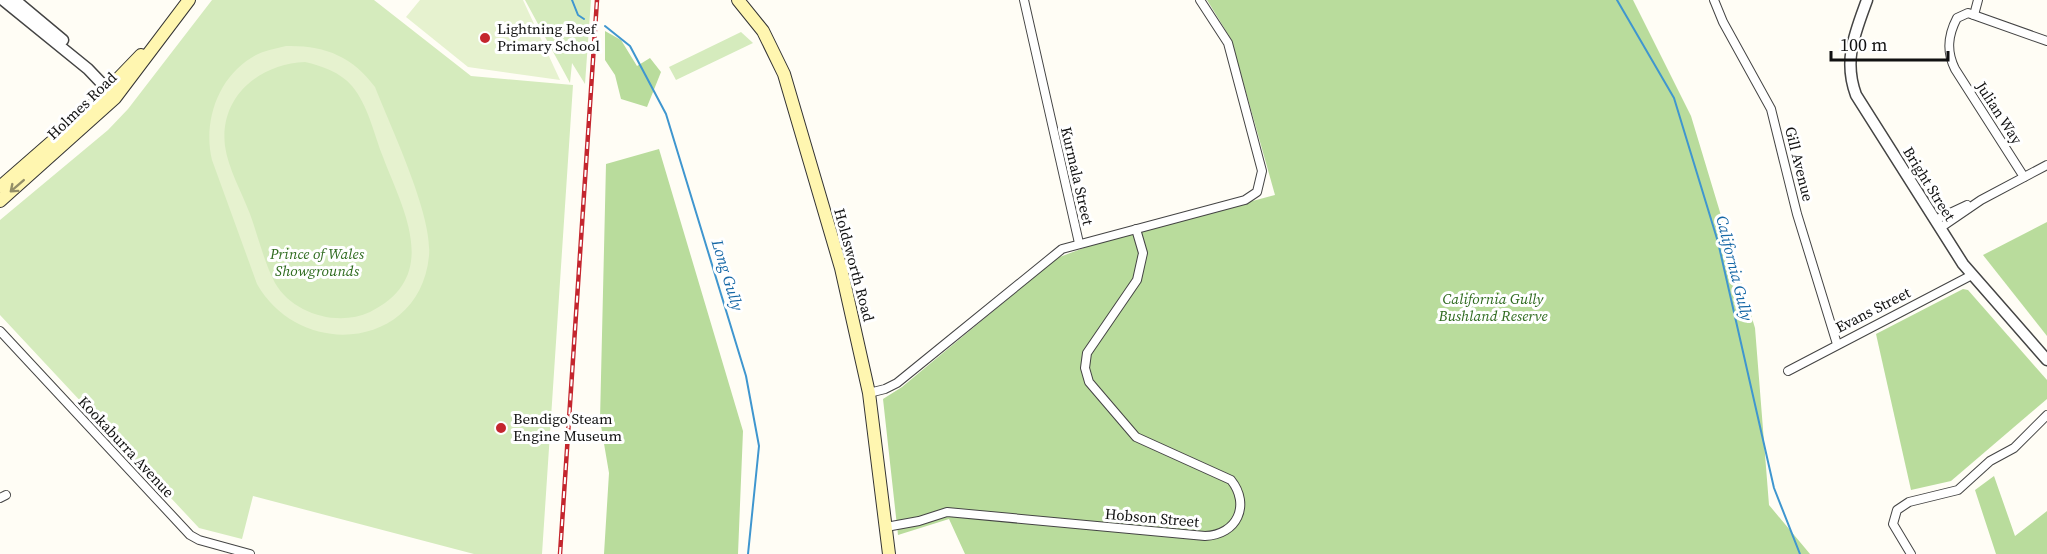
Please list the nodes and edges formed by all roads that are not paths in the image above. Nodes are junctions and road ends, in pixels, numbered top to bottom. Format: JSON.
{"nodes":[{"id":1,"x":3,"y":0,"type":"edge"},
{"id":2,"x":15,"y":0,"type":"edge"},
{"id":3,"x":189,"y":0,"type":"edge"},
{"id":4,"x":738,"y":0,"type":"edge"},
{"id":5,"x":1024,"y":0,"type":"edge"},
{"id":6,"x":1200,"y":0,"type":"edge"},
{"id":7,"x":1714,"y":0,"type":"edge"},
{"id":8,"x":1867,"y":0,"type":"edge"},
{"id":9,"x":1978,"y":0,"type":"edge"},
{"id":10,"x":1974,"y":15,"type":"junction"},
{"id":11,"x":2047,"y":41,"type":"edge"},
{"id":12,"x":114,"y":91,"type":"junction"},
{"id":13,"x":2047,"y":165,"type":"edge"},
{"id":14,"x":2024,"y":177,"type":"junction"},
{"id":15,"x":0,"y":187,"type":"edge"},
{"id":16,"x":0,"y":201,"type":"edge"},
{"id":17,"x":1937,"y":224,"type":"junction"},
{"id":18,"x":1136,"y":229,"type":"junction"},
{"id":19,"x":1079,"y":243,"type":"junction"},
{"id":20,"x":1972,"y":275,"type":"junction"},
{"id":21,"x":0,"y":331,"type":"edge"},
{"id":22,"x":1837,"y":344,"type":"junction"},
{"id":23,"x":2047,"y":360,"type":"edge"},
{"id":24,"x":1788,"y":371,"type":"dead end"},
{"id":25,"x":869,"y":393,"type":"junction"},
{"id":26,"x":2047,"y":415,"type":"edge"},
{"id":27,"x":886,"y":526,"type":"junction"},
{"id":28,"x":226,"y":551,"type":"edge"},
{"id":29,"x":250,"y":554,"type":"edge"},
{"id":30,"x":889,"y":554,"type":"edge"},
{"id":31,"x":1911,"y":554,"type":"edge"}],
"edges":[{"from":1,"to":12,"type":"street"},
{"from":2,"to":12,"type":"street"},
{"from":3,"to":12,"type":"main road","name":"Holmes Road"},
{"from":4,"to":25,"type":"main road","name":"Holdsworth Road"},
{"from":5,"to":19,"type":"street","name":"Kurmala Street"},
{"from":6,"to":18,"type":"street"},
{"from":7,"to":22,"type":"street","name":"Gill Avenue"},
{"from":8,"to":17,"type":"street","name":"Bright Street"},
{"from":9,"to":10,"type":"street"},
{"from":10,"to":11,"type":"street"},
{"from":10,"to":14,"type":"street","name":"Julian Way"},
{"from":12,"to":15,"type":"main road","name":"Holmes Road"},
{"from":12,"to":16,"type":"main road","name":"Holmes Road","one_way":true},
{"from":13,"to":14,"type":"street"},
{"from":14,"to":17,"type":"street"},
{"from":17,"to":20,"type":"street","name":"Bright Street"},
{"from":18,"to":19,"type":"street"},
{"from":18,"to":27,"type":"street","name":"Hobson Street"},
{"from":19,"to":25,"type":"street","name":"Kurmala Street"},
{"from":20,"to":22,"type":"street","name":"Evans Street"},
{"from":20,"to":23,"type":"street","name":"Bright Street"},
{"from":21,"to":28,"type":"street","name":"Kookaburra Avenue"},
{"from":22,"to":24,"type":"street","name":"Evans Street"},
{"from":25,"to":27,"type":"main road","name":"Holdsworth Road"},
{"from":26,"to":31,"type":"street"},
{"from":27,"to":30,"type":"main road","name":"Holdsworth Road"},
{"from":28,"to":29,"type":"street","name":"Kookaburra Avenue"}]}
